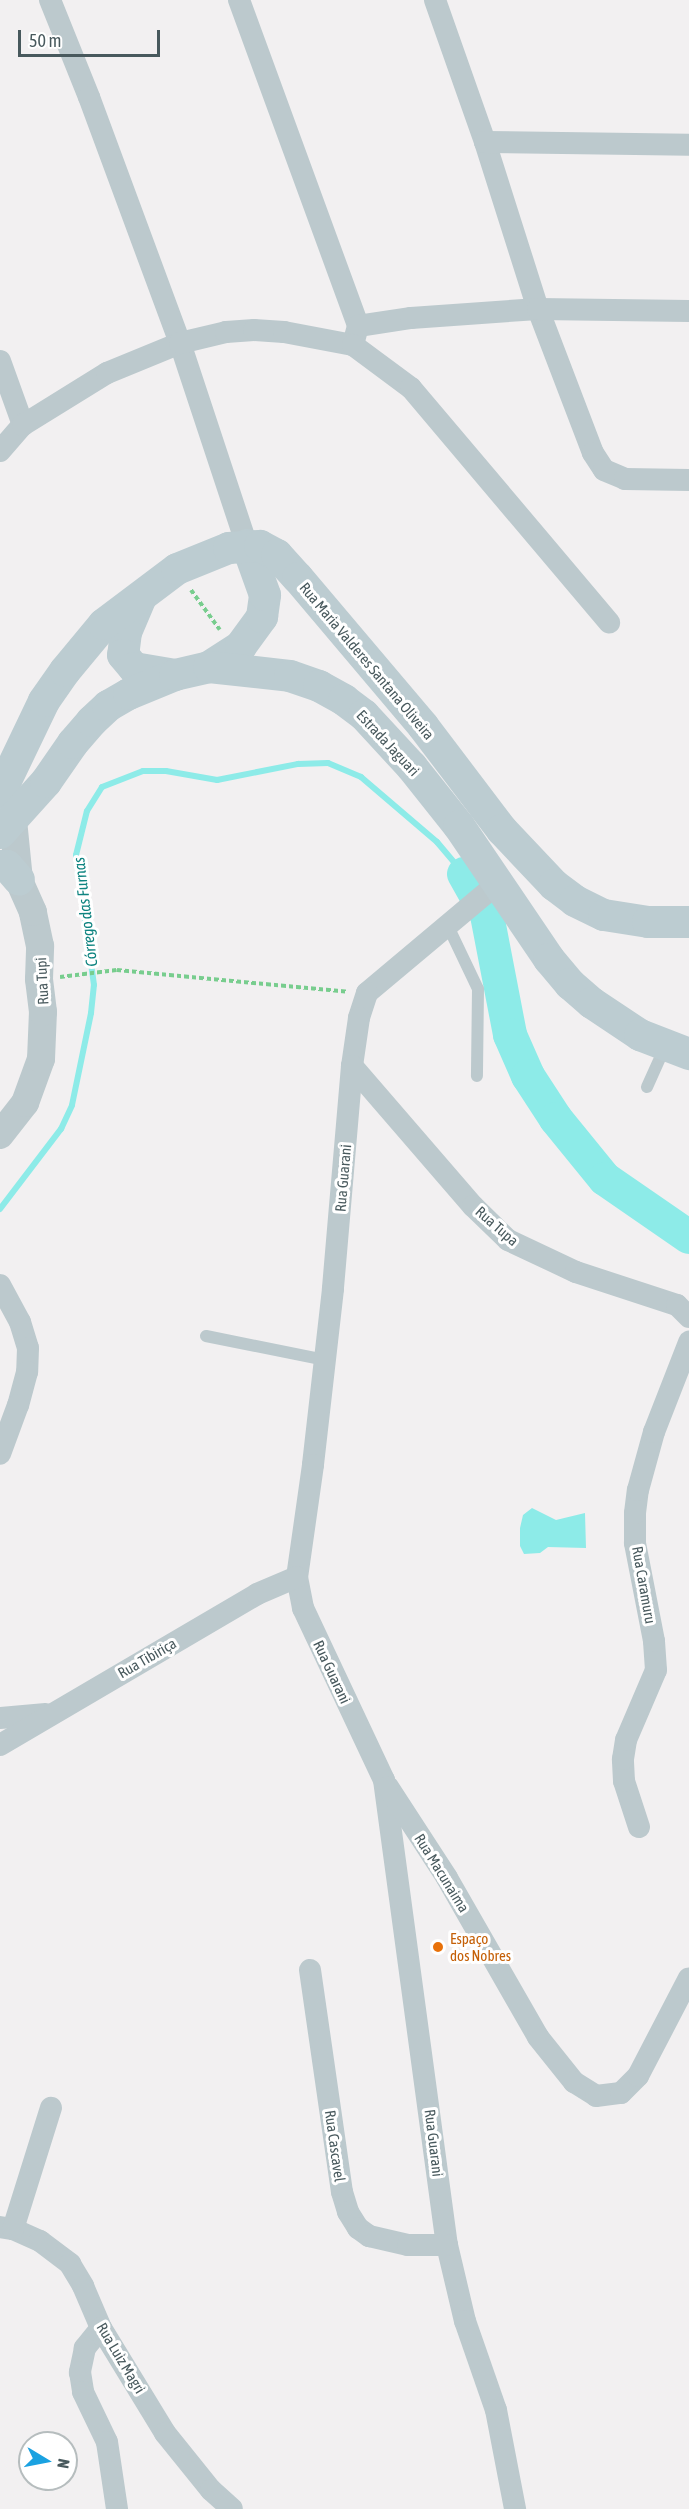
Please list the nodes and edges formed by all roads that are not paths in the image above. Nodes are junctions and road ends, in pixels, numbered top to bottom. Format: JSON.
{"nodes":[{"id":1,"x":50,"y":0,"type":"edge"},
{"id":2,"x":239,"y":0,"type":"edge"},
{"id":3,"x":435,"y":0,"type":"edge"},
{"id":4,"x":485,"y":142,"type":"junction"},
{"id":5,"x":689,"y":145,"type":"edge"},
{"id":6,"x":538,"y":309,"type":"junction"},
{"id":7,"x":689,"y":311,"type":"edge"},
{"id":8,"x":355,"y":336,"type":"junction"},
{"id":9,"x":180,"y":344,"type":"junction"},
{"id":10,"x":0,"y":361,"type":"edge"},
{"id":11,"x":23,"y":425,"type":"junction"},
{"id":12,"x":0,"y":451,"type":"edge"},
{"id":13,"x":689,"y":480,"type":"edge"},
{"id":14,"x":247,"y":545,"type":"junction"},
{"id":15,"x":145,"y":591,"type":"junction"},
{"id":16,"x":609,"y":622,"type":"dead end"},
{"id":17,"x":222,"y":658,"type":"junction"},
{"id":18,"x":175,"y":675,"type":"junction"},
{"id":19,"x":454,"y":767,"type":"junction"},
{"id":20,"x":46,"y":782,"type":"junction"},
{"id":21,"x":429,"y":788,"type":"junction"},
{"id":22,"x":4,"y":815,"type":"edge"},
{"id":23,"x":10,"y":873,"type":"edge"},
{"id":24,"x":492,"y":888,"type":"junction"},
{"id":25,"x":33,"y":912,"type":"junction"},
{"id":26,"x":689,"y":922,"type":"edge"},
{"id":27,"x":447,"y":924,"type":"junction"},
{"id":28,"x":677,"y":1049,"type":"edge"},
{"id":29,"x":352,"y":1066,"type":"junction"},
{"id":30,"x":477,"y":1076,"type":"dead end"},
{"id":31,"x":647,"y":1087,"type":"dead end"},
{"id":32,"x":0,"y":1135,"type":"edge"},
{"id":33,"x":0,"y":1285,"type":"edge"},
{"id":34,"x":689,"y":1317,"type":"edge"},
{"id":35,"x":206,"y":1336,"type":"dead end"},
{"id":36,"x":689,"y":1342,"type":"edge"},
{"id":37,"x":325,"y":1360,"type":"junction"},
{"id":38,"x":0,"y":1454,"type":"edge"},
{"id":39,"x":297,"y":1577,"type":"junction"},
{"id":40,"x":53,"y":1714,"type":"junction"},
{"id":41,"x":0,"y":1718,"type":"edge"},
{"id":42,"x":0,"y":1745,"type":"edge"},
{"id":43,"x":384,"y":1780,"type":"junction"},
{"id":44,"x":639,"y":1827,"type":"dead end"},
{"id":45,"x":310,"y":1970,"type":"dead end"},
{"id":46,"x":689,"y":1978,"type":"edge"},
{"id":47,"x":51,"y":2108,"type":"dead end"},
{"id":48,"x":7,"y":2228,"type":"edge"},
{"id":49,"x":447,"y":2245,"type":"junction"},
{"id":50,"x":101,"y":2328,"type":"junction"},
{"id":51,"x":117,"y":2509,"type":"edge"},
{"id":52,"x":232,"y":2509,"type":"edge"},
{"id":53,"x":514,"y":2509,"type":"edge"}],
"edges":[{"from":1,"to":9,"type":"street"},
{"from":2,"to":8,"type":"street"},
{"from":3,"to":4,"type":"street"},
{"from":4,"to":5,"type":"street"},
{"from":4,"to":6,"type":"street"},
{"from":6,"to":7,"type":"street"},
{"from":6,"to":8,"type":"street"},
{"from":6,"to":13,"type":"street"},
{"from":8,"to":9,"type":"street"},
{"from":8,"to":16,"type":"street"},
{"from":9,"to":11,"type":"street"},
{"from":9,"to":14,"type":"street"},
{"from":10,"to":11,"type":"street"},
{"from":11,"to":12,"type":"street"},
{"from":14,"to":15,"type":"main road"},
{"from":14,"to":17,"type":"main road"},
{"from":14,"to":19,"type":"main road","name":"Rua Maria Valderes Santana Oliveira"},
{"from":15,"to":18,"type":"main road"},
{"from":15,"to":22,"type":"main road"},
{"from":17,"to":18,"type":"main road","name":"Estrada Jaguari"},
{"from":17,"to":21,"type":"main road","name":"Estrada Jaguari"},
{"from":18,"to":20,"type":"main road","name":"Estrada Jaguari"},
{"from":19,"to":21,"type":"main road"},
{"from":19,"to":26,"type":"main road","name":"Rua Maria Valderes Santana Oliveira"},
{"from":20,"to":22,"type":"main road","name":"Estrada Jaguari"},
{"from":20,"to":25,"type":"street"},
{"from":21,"to":24,"type":"main road","name":"Estrada Jaguari"},
{"from":22,"to":23,"type":"street","name":"Rua Tupi"},
{"from":23,"to":25,"type":"street","name":"Rua Tupi"},
{"from":24,"to":27,"type":"street"},
{"from":24,"to":28,"type":"main road","name":"Estrada Jaguari"},
{"from":25,"to":32,"type":"street","name":"Rua Tupi"},
{"from":27,"to":29,"type":"street","name":"Rua Guarani"},
{"from":27,"to":30,"type":"lane"},
{"from":28,"to":31,"type":"lane"},
{"from":29,"to":34,"type":"street","name":"Rua Tupa"},
{"from":29,"to":37,"type":"street","name":"Rua Guarani"},
{"from":33,"to":38,"type":"street"},
{"from":35,"to":37,"type":"lane"},
{"from":36,"to":44,"type":"street","name":"Rua Caramuru"},
{"from":37,"to":39,"type":"street","name":"Rua Guarani"},
{"from":39,"to":40,"type":"street","name":"Rua Tibiriça"},
{"from":39,"to":43,"type":"street","name":"Rua Guarani"},
{"from":40,"to":41,"type":"street"},
{"from":40,"to":42,"type":"street","name":"Rua Tibiriça"},
{"from":43,"to":46,"type":"street","name":"Rua Macunaima"},
{"from":43,"to":49,"type":"street","name":"Rua Guarani"},
{"from":45,"to":49,"type":"street","name":"Rua Cascavel"},
{"from":47,"to":48,"type":"street"},
{"from":48,"to":50,"type":"street","name":"Rua Luiz Magri"},
{"from":49,"to":53,"type":"street","name":"Rua Guarani"},
{"from":50,"to":51,"type":"street"},
{"from":50,"to":52,"type":"street","name":"Rua Luiz Magri"}]}
